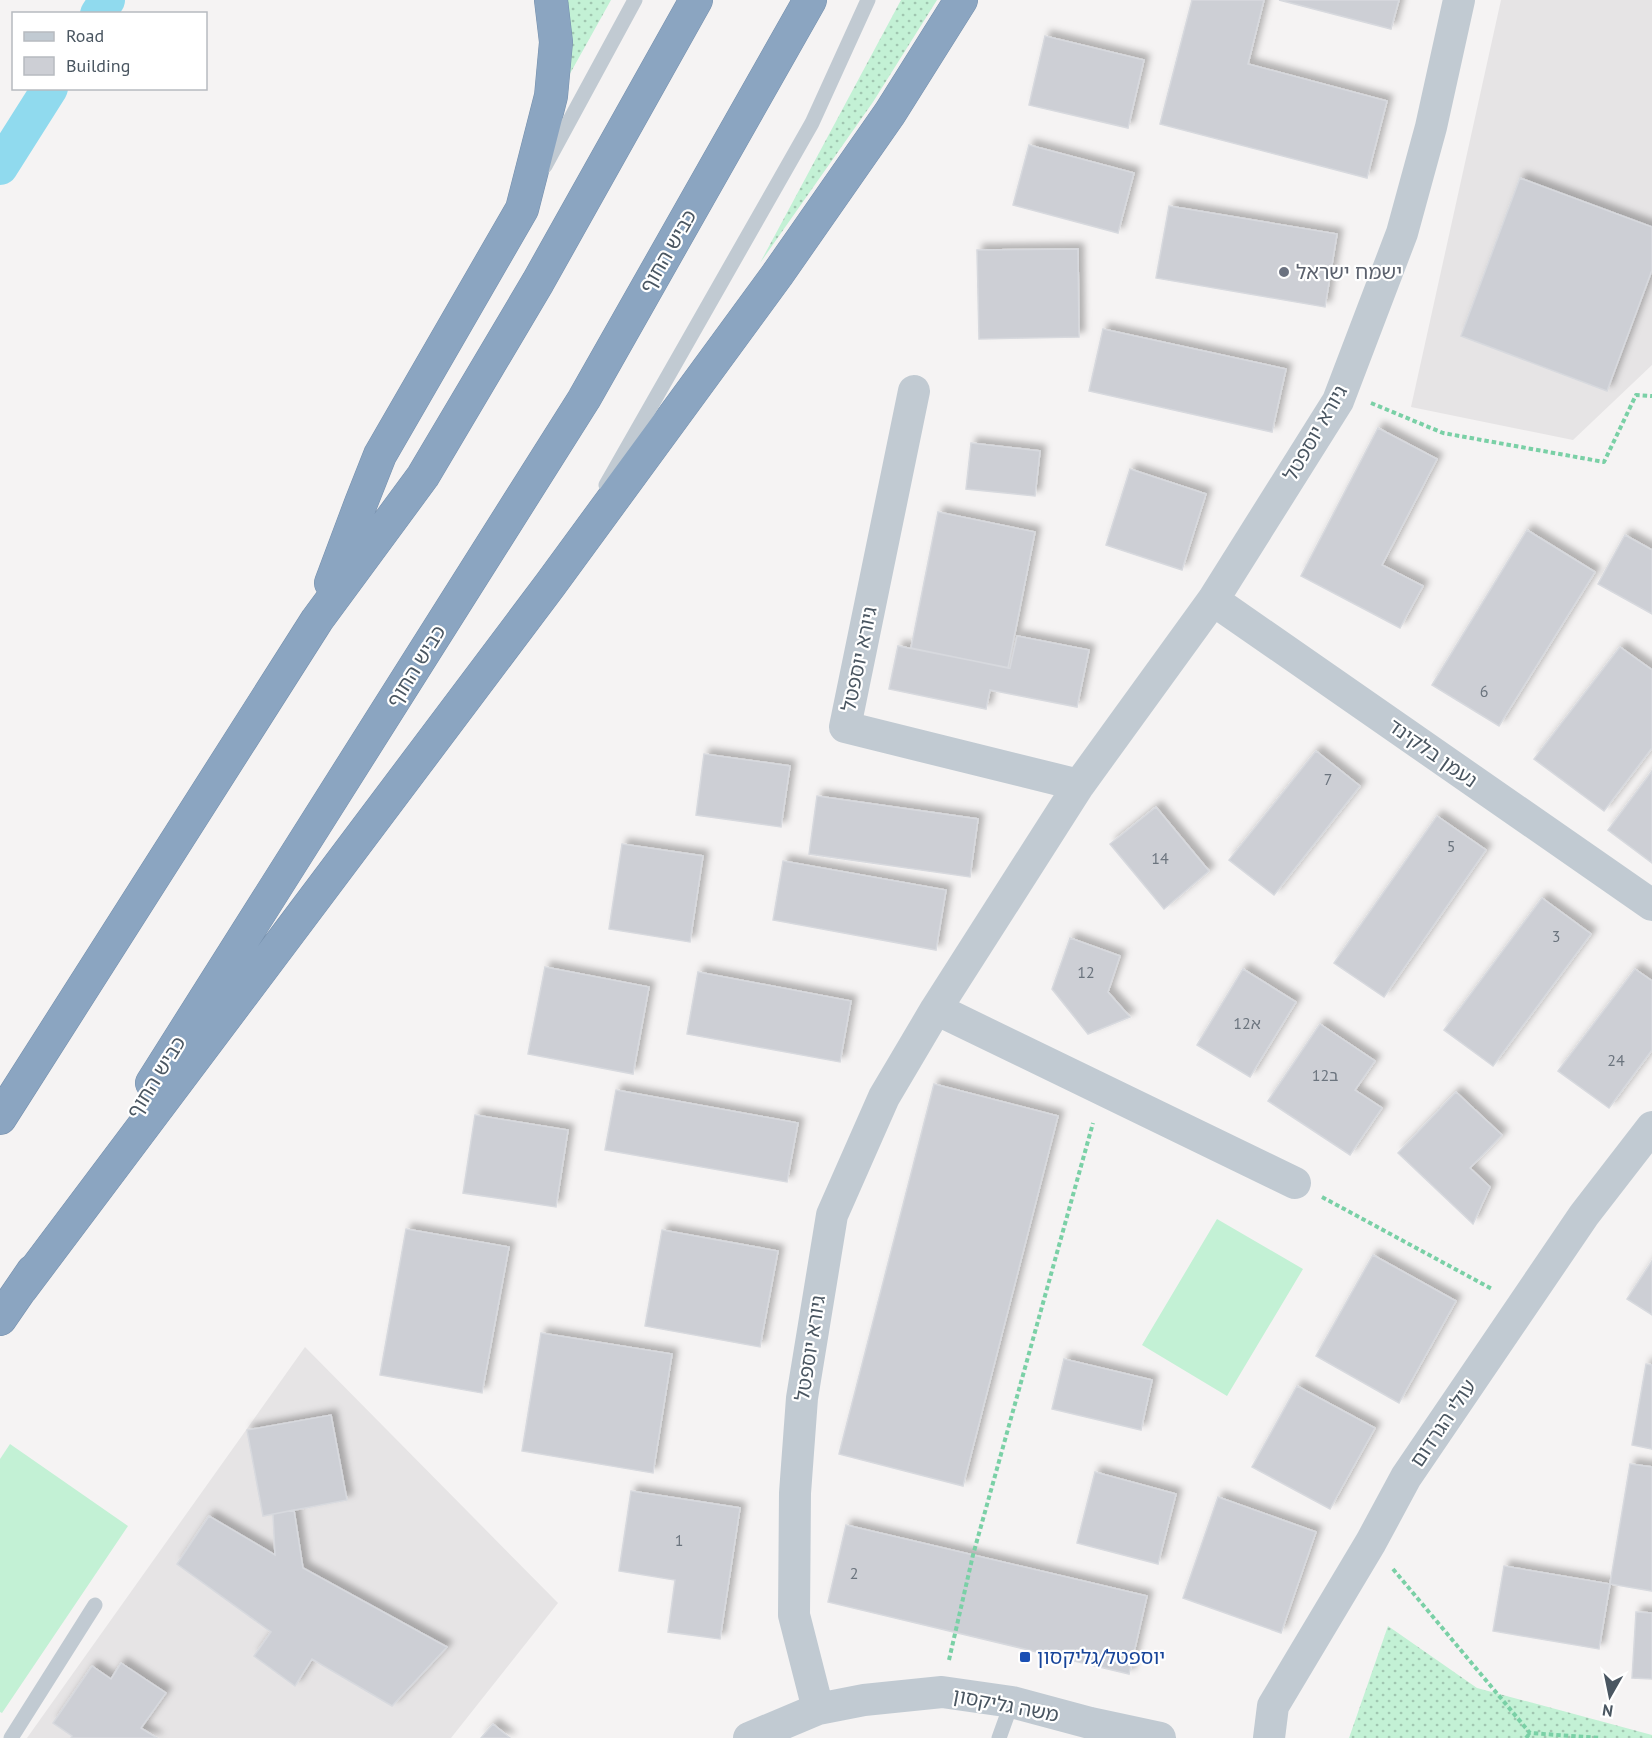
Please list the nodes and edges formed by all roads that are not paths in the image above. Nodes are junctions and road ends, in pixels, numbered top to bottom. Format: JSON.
{"nodes":[{"id":1,"x":551,"y":0,"type":"edge"},
{"id":2,"x":635,"y":0,"type":"edge"},
{"id":3,"x":696,"y":0,"type":"edge"},
{"id":4,"x":810,"y":0,"type":"edge"},
{"id":5,"x":868,"y":0,"type":"edge"},
{"id":6,"x":961,"y":0,"type":"edge"},
{"id":7,"x":1459,"y":0,"type":"edge"},
{"id":8,"x":522,"y":209,"type":"junction"},
{"id":9,"x":914,"y":391,"type":"dead end"},
{"id":10,"x":545,"y":591,"type":"junction"},
{"id":11,"x":1213,"y":600,"type":"junction"},
{"id":12,"x":317,"y":620,"type":"junction"},
{"id":13,"x":1079,"y":785,"type":"junction"},
{"id":14,"x":1652,"y":905,"type":"edge"},
{"id":15,"x":936,"y":1009,"type":"junction"},
{"id":16,"x":0,"y":1118,"type":"edge"},
{"id":17,"x":1652,"y":1127,"type":"edge"},
{"id":18,"x":1295,"y":1183,"type":"road end"},
{"id":19,"x":21,"y":1289,"type":"junction"},
{"id":20,"x":0,"y":1319,"type":"edge"},
{"id":21,"x":95,"y":1605,"type":"dead end"},
{"id":22,"x":1012,"y":1702,"type":"junction"},
{"id":23,"x":818,"y":1709,"type":"junction"},
{"id":24,"x":11,"y":1738,"type":"edge"},
{"id":25,"x":749,"y":1738,"type":"edge"},
{"id":26,"x":999,"y":1738,"type":"edge"},
{"id":27,"x":1160,"y":1738,"type":"edge"},
{"id":28,"x":1269,"y":1738,"type":"edge"}],
"edges":[{"from":1,"to":8,"type":"highway"},
{"from":2,"to":8,"type":"lane"},
{"from":3,"to":12,"type":"highway"},
{"from":4,"to":19,"type":"highway","name":"כביש החוף"},
{"from":5,"to":10,"type":"lane"},
{"from":6,"to":10,"type":"highway"},
{"from":7,"to":11,"type":"street","name":"גיורא יוספטל"},
{"from":8,"to":12,"type":"highway"},
{"from":9,"to":13,"type":"street","name":"גיורא יוספטל"},
{"from":10,"to":19,"type":"highway"},
{"from":11,"to":13,"type":"street","name":"גיורא יוספטל"},
{"from":11,"to":14,"type":"street","name":"נעמן בלקינד"},
{"from":12,"to":16,"type":"highway"},
{"from":13,"to":15,"type":"street","name":"גיורא יוספטל"},
{"from":15,"to":18,"type":"street"},
{"from":15,"to":23,"type":"street","name":"גיורא יוספטל"},
{"from":17,"to":28,"type":"street","name":"עולי הגרדום"},
{"from":19,"to":20,"type":"highway","name":"כביש החוף"},
{"from":21,"to":24,"type":"lane"},
{"from":22,"to":23,"type":"street","name":"משה גליקסון"},
{"from":22,"to":26,"type":"lane"},
{"from":22,"to":27,"type":"street","name":"משה גליקסון"},
{"from":23,"to":25,"type":"street","name":"משה גליקסון"}]}
